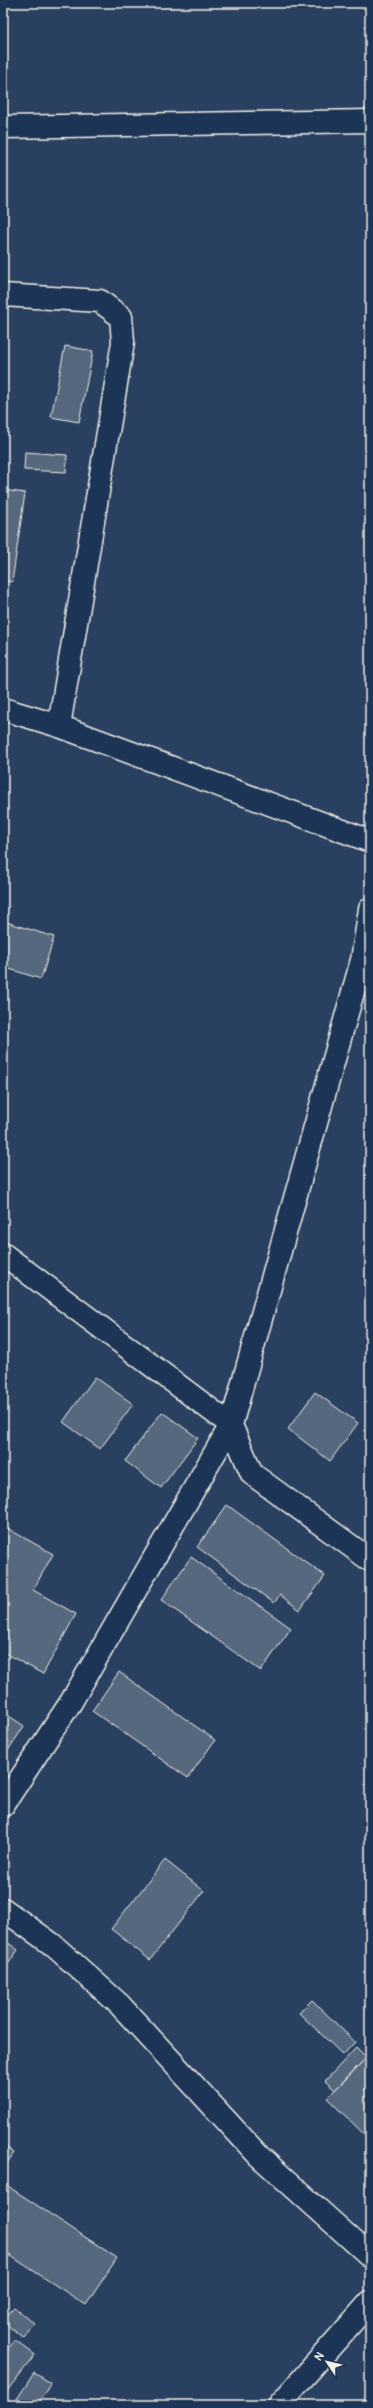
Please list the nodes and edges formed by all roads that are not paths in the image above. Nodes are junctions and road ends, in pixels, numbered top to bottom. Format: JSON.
{"nodes":[{"id":1,"x":370,"y":120,"type":"edge"},
{"id":2,"x":3,"y":127,"type":"edge"},
{"id":3,"x":3,"y":296,"type":"edge"},
{"id":4,"x":3,"y":709,"type":"edge"},
{"id":5,"x":59,"y":726,"type":"junction"},
{"id":6,"x":370,"y":841,"type":"edge"},
{"id":7,"x":370,"y":909,"type":"edge"},
{"id":8,"x":366,"y":961,"type":"edge"},
{"id":9,"x":3,"y":1254,"type":"edge"},
{"id":10,"x":231,"y":1425,"type":"junction"},
{"id":11,"x":370,"y":1560,"type":"edge"},
{"id":12,"x":3,"y":1805,"type":"edge"},
{"id":13,"x":3,"y":1909,"type":"edge"},
{"id":14,"x":370,"y":2256,"type":"edge"},
{"id":15,"x":370,"y":2302,"type":"edge"},
{"id":16,"x":279,"y":2405,"type":"edge"}],
"edges":[{"from":1,"to":2,"type":"street"},
{"from":3,"to":5,"type":"street"},
{"from":4,"to":5,"type":"street"},
{"from":5,"to":6,"type":"street"},
{"from":7,"to":8,"type":"street"},
{"from":8,"to":10,"type":"street"},
{"from":9,"to":10,"type":"street"},
{"from":10,"to":11,"type":"street"},
{"from":10,"to":12,"type":"street"},
{"from":13,"to":14,"type":"street"},
{"from":15,"to":16,"type":"street"}]}
